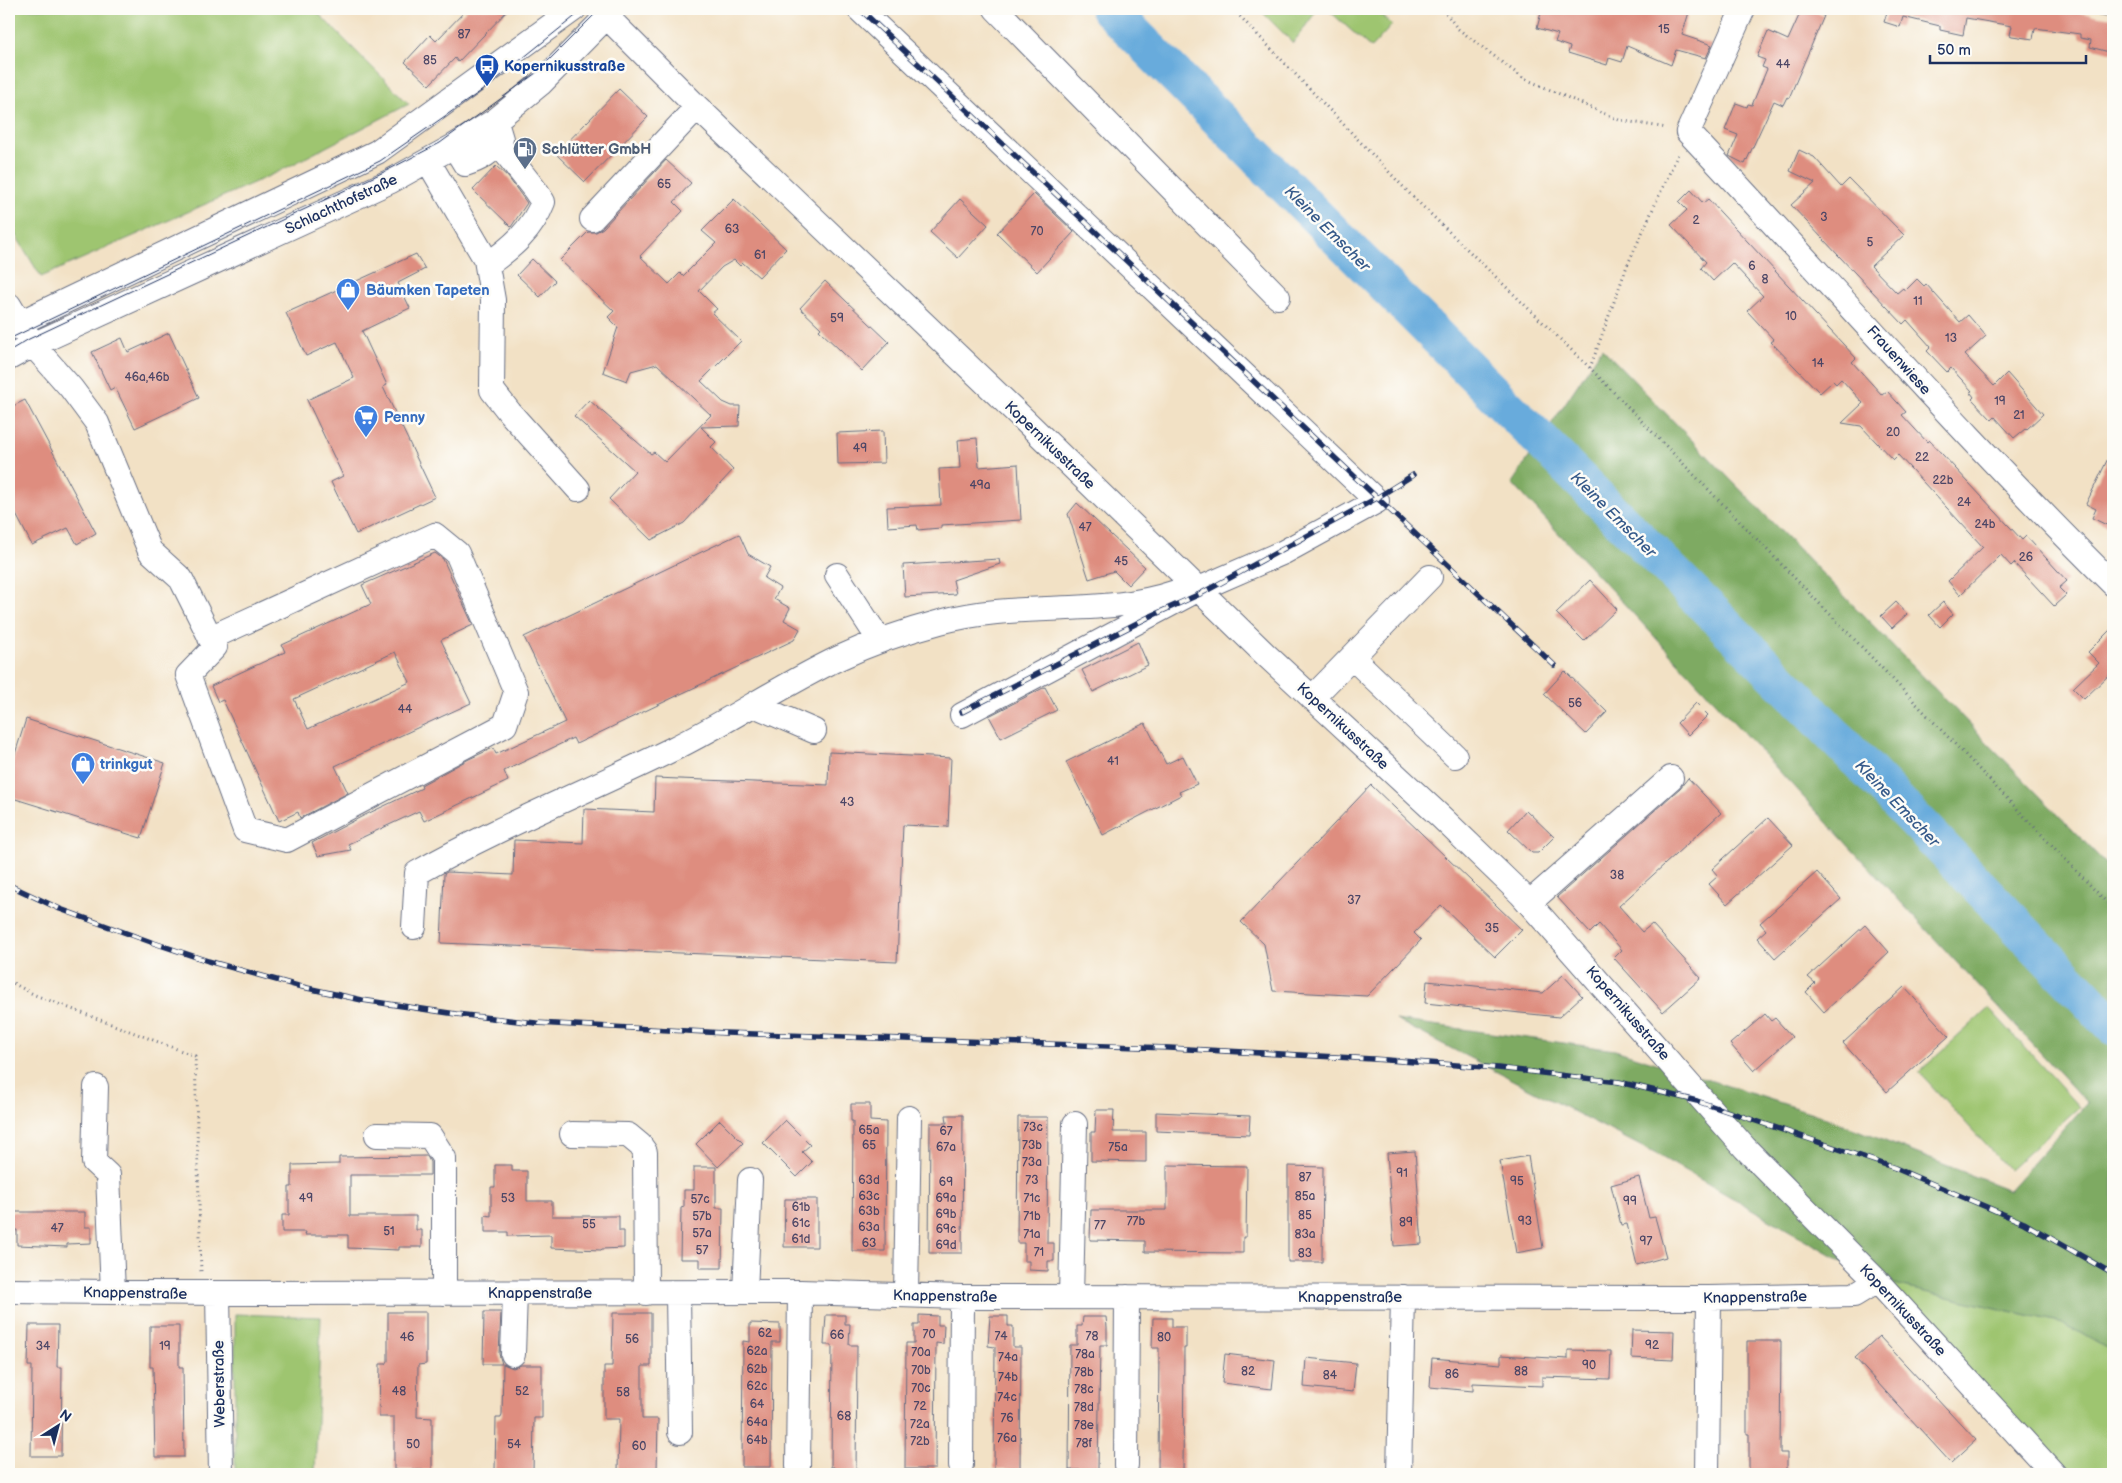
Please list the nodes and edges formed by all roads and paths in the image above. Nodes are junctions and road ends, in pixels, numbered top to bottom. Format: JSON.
{"nodes":[{"id":1,"x":574,"y":9,"type":"edge"},
{"id":2,"x":859,"y":9,"type":"edge"},
{"id":3,"x":996,"y":9,"type":"edge"},
{"id":4,"x":1233,"y":9,"type":"edge"},
{"id":5,"x":1443,"y":9,"type":"edge"},
{"id":6,"x":1742,"y":9,"type":"edge"},
{"id":7,"x":607,"y":11,"type":"edge"},
{"id":8,"x":697,"y":107,"type":"junction"},
{"id":9,"x":497,"y":132,"type":"junction"},
{"id":10,"x":1688,"y":132,"type":"junction"},
{"id":11,"x":428,"y":160,"type":"junction"},
{"id":12,"x":592,"y":219,"type":"dead end"},
{"id":13,"x":487,"y":265,"type":"junction"},
{"id":14,"x":1278,"y":297,"type":"dead end"},
{"id":15,"x":19,"y":326,"type":"edge"},
{"id":16,"x":9,"y":358,"type":"edge"},
{"id":17,"x":1590,"y":368,"type":"junction"},
{"id":18,"x":578,"y":489,"type":"dead end"},
{"id":19,"x":837,"y":575,"type":"dead end"},
{"id":20,"x":1430,"y":577,"type":"dead end"},
{"id":21,"x":2112,"y":582,"type":"edge"},
{"id":22,"x":1197,"y":588,"type":"junction"},
{"id":23,"x":210,"y":638,"type":"junction"},
{"id":24,"x":880,"y":641,"type":"junction"},
{"id":25,"x":1352,"y":657,"type":"junction"},
{"id":26,"x":1312,"y":698,"type":"junction"},
{"id":27,"x":754,"y":705,"type":"junction"},
{"id":28,"x":962,"y":715,"type":"dead end"},
{"id":29,"x":814,"y":731,"type":"dead end"},
{"id":30,"x":1455,"y":756,"type":"dead end"},
{"id":31,"x":1671,"y":778,"type":"dead end"},
{"id":32,"x":1529,"y":903,"type":"junction"},
{"id":33,"x":2113,"y":909,"type":"edge"},
{"id":34,"x":414,"y":927,"type":"dead end"},
{"id":35,"x":9,"y":981,"type":"edge"},
{"id":36,"x":96,"y":1087,"type":"dead end"},
{"id":37,"x":909,"y":1118,"type":"dead end"},
{"id":38,"x":1074,"y":1124,"type":"dead end"},
{"id":39,"x":377,"y":1134,"type":"dead end"},
{"id":40,"x":572,"y":1134,"type":"dead end"},
{"id":41,"x":750,"y":1180,"type":"dead end"},
{"id":42,"x":1877,"y":1281,"type":"junction"},
{"id":43,"x":9,"y":1291,"type":"edge"},
{"id":44,"x":113,"y":1292,"type":"junction"},
{"id":45,"x":745,"y":1292,"type":"junction"},
{"id":46,"x":800,"y":1292,"type":"junction"},
{"id":47,"x":209,"y":1293,"type":"junction"},
{"id":48,"x":444,"y":1293,"type":"junction"},
{"id":49,"x":516,"y":1293,"type":"junction"},
{"id":50,"x":646,"y":1293,"type":"junction"},
{"id":51,"x":678,"y":1293,"type":"junction"},
{"id":52,"x":906,"y":1295,"type":"junction"},
{"id":53,"x":1127,"y":1296,"type":"junction"},
{"id":54,"x":962,"y":1297,"type":"junction"},
{"id":55,"x":1071,"y":1297,"type":"junction"},
{"id":56,"x":1403,"y":1297,"type":"junction"},
{"id":57,"x":1709,"y":1298,"type":"junction"},
{"id":58,"x":513,"y":1354,"type":"dead end"},
{"id":59,"x":680,"y":1432,"type":"dead end"},
{"id":60,"x":961,"y":1465,"type":"dead end"},
{"id":61,"x":1126,"y":1465,"type":"dead end"},
{"id":62,"x":798,"y":1466,"type":"dead end"},
{"id":63,"x":221,"y":1474,"type":"edge"},
{"id":64,"x":1399,"y":1474,"type":"edge"},
{"id":65,"x":1707,"y":1474,"type":"edge"},
{"id":66,"x":2054,"y":1474,"type":"edge"}],
"edges":[{"from":1,"to":15,"type":"street","name":"Schlachthofstraße"},
{"from":2,"to":22,"type":"street"},
{"from":3,"to":14,"type":"street"},
{"from":4,"to":17,"type":"path"},
{"from":5,"to":10,"type":"path"},
{"from":6,"to":10,"type":"street"},
{"from":7,"to":8,"type":"street","name":"Kopernikusstraße"},
{"from":7,"to":9,"type":"street","name":"Schlachthofstraße"},
{"from":8,"to":12,"type":"street"},
{"from":8,"to":22,"type":"street","name":"Kopernikusstraße"},
{"from":9,"to":11,"type":"street","name":"Schlachthofstraße"},
{"from":9,"to":13,"type":"street"},
{"from":10,"to":17,"type":"path"},
{"from":10,"to":21,"type":"street","name":"Frauenwiese"},
{"from":11,"to":13,"type":"street"},
{"from":11,"to":15,"type":"street","name":"Schlachthofstraße"},
{"from":13,"to":18,"type":"street"},
{"from":15,"to":16,"type":"street","name":"Schlachthofstraße"},
{"from":15,"to":23,"type":"street"},
{"from":17,"to":33,"type":"path"},
{"from":19,"to":24,"type":"street"},
{"from":20,"to":25,"type":"street"},
{"from":22,"to":24,"type":"street"},
{"from":22,"to":26,"type":"street","name":"Kopernikusstraße"},
{"from":22,"to":28,"type":"street"},
{"from":23,"to":23,"type":"street"},
{"from":24,"to":27,"type":"street"},
{"from":25,"to":26,"type":"street"},
{"from":25,"to":30,"type":"street"},
{"from":26,"to":32,"type":"street","name":"Kopernikusstraße"},
{"from":27,"to":29,"type":"street"},
{"from":27,"to":34,"type":"street"},
{"from":31,"to":32,"type":"street"},
{"from":32,"to":42,"type":"street","name":"Kopernikusstraße"},
{"from":35,"to":47,"type":"path"},
{"from":36,"to":44,"type":"street"},
{"from":37,"to":52,"type":"street"},
{"from":38,"to":55,"type":"street"},
{"from":39,"to":48,"type":"street"},
{"from":40,"to":50,"type":"street"},
{"from":41,"to":45,"type":"street"},
{"from":42,"to":57,"type":"street","name":"Knappenstraße"},
{"from":42,"to":66,"type":"street","name":"Kopernikusstraße"},
{"from":43,"to":44,"type":"street","name":"Knappenstraße"},
{"from":44,"to":47,"type":"street","name":"Knappenstraße"},
{"from":45,"to":46,"type":"street","name":"Knappenstraße"},
{"from":45,"to":51,"type":"street","name":"Knappenstraße"},
{"from":46,"to":52,"type":"street","name":"Knappenstraße"},
{"from":46,"to":62,"type":"street"},
{"from":47,"to":48,"type":"street","name":"Knappenstraße"},
{"from":47,"to":63,"type":"street","name":"Weberstraße"},
{"from":48,"to":49,"type":"street","name":"Knappenstraße"},
{"from":49,"to":50,"type":"street","name":"Knappenstraße"},
{"from":49,"to":58,"type":"street"},
{"from":50,"to":51,"type":"street","name":"Knappenstraße"},
{"from":51,"to":59,"type":"street"},
{"from":52,"to":54,"type":"street","name":"Knappenstraße"},
{"from":53,"to":55,"type":"street","name":"Knappenstraße"},
{"from":53,"to":56,"type":"street","name":"Knappenstraße"},
{"from":53,"to":61,"type":"street"},
{"from":54,"to":55,"type":"street","name":"Knappenstraße"},
{"from":54,"to":60,"type":"street"},
{"from":56,"to":57,"type":"street","name":"Knappenstraße"},
{"from":56,"to":64,"type":"street"},
{"from":57,"to":65,"type":"street"}]}
